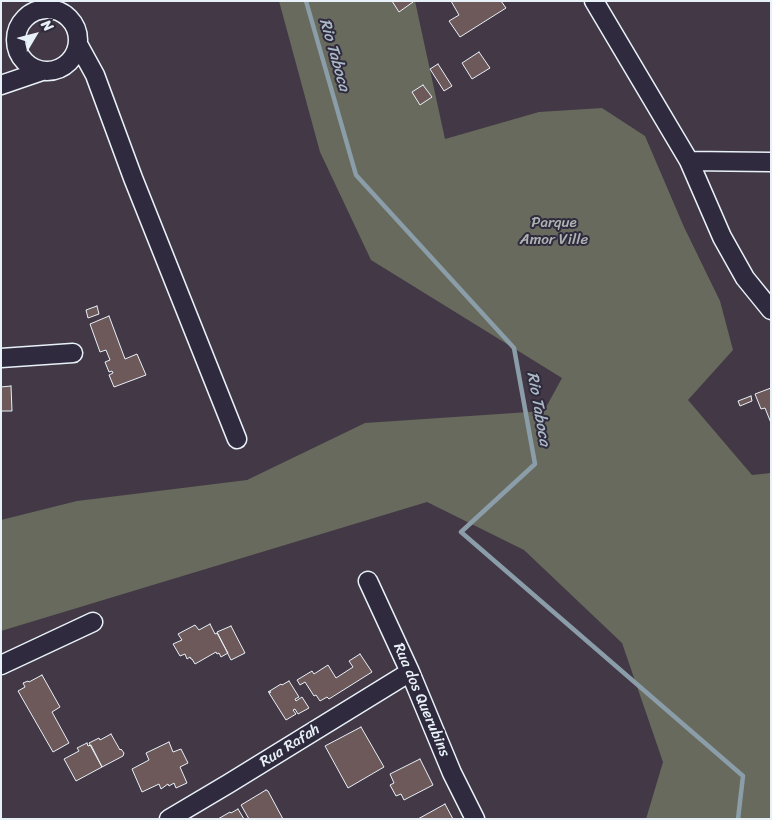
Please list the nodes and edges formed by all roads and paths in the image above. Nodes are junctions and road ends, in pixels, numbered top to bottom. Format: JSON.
{"nodes":[{"id":1,"x":594,"y":1,"type":"edge"},
{"id":2,"x":43,"y":5,"type":"edge"},
{"id":3,"x":78,"y":44,"type":"junction"},
{"id":4,"x":20,"y":56,"type":"junction"},
{"id":5,"x":62,"y":68,"type":"junction"},
{"id":6,"x":42,"y":71,"type":"junction"},
{"id":7,"x":95,"y":74,"type":"junction"},
{"id":8,"x":1,"y":83,"type":"edge"},
{"id":9,"x":689,"y":161,"type":"junction"},
{"id":10,"x":771,"y":162,"type":"edge"},
{"id":11,"x":771,"y":310,"type":"edge"},
{"id":12,"x":73,"y":353,"type":"dead end"},
{"id":13,"x":1,"y":358,"type":"edge"},
{"id":14,"x":237,"y":439,"type":"dead end"},
{"id":15,"x":368,"y":581,"type":"dead end"},
{"id":16,"x":93,"y":622,"type":"dead end"},
{"id":17,"x":1,"y":665,"type":"edge"},
{"id":18,"x":410,"y":672,"type":"junction"},
{"id":19,"x":169,"y":819,"type":"edge"},
{"id":20,"x":475,"y":819,"type":"edge"}],
"edges":[{"from":1,"to":9,"type":"street"},
{"from":2,"to":3,"type":"street"},
{"from":2,"to":4,"type":"street"},
{"from":3,"to":5,"type":"street"},
{"from":3,"to":7,"type":"street"},
{"from":4,"to":6,"type":"street"},
{"from":4,"to":8,"type":"street"},
{"from":5,"to":6,"type":"street"},
{"from":5,"to":7,"type":"street"},
{"from":6,"to":8,"type":"street"},
{"from":7,"to":14,"type":"street"},
{"from":9,"to":10,"type":"street"},
{"from":9,"to":11,"type":"street"},
{"from":12,"to":13,"type":"street"},
{"from":15,"to":18,"type":"street","name":"Rua dos Querubins"},
{"from":16,"to":17,"type":"street"},
{"from":18,"to":19,"type":"street","name":"Rua Rafah"},
{"from":18,"to":20,"type":"street","name":"Rua dos Querubins"}]}
